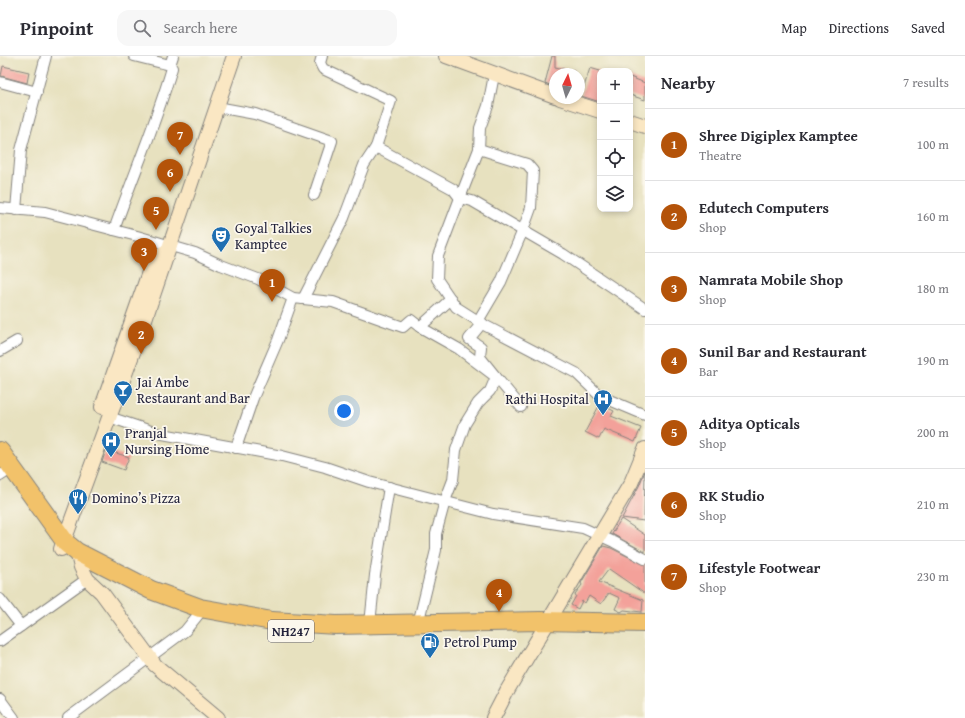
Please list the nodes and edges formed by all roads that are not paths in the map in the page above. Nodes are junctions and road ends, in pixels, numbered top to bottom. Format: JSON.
{"nodes":[{"id":1,"x":46,"y":56,"type":"edge"},
{"id":2,"x":134,"y":56,"type":"edge"},
{"id":3,"x":234,"y":56,"type":"edge"},
{"id":4,"x":322,"y":56,"type":"edge"},
{"id":5,"x":446,"y":56,"type":"edge"},
{"id":6,"x":171,"y":61,"type":"edge"},
{"id":7,"x":494,"y":75,"type":"junction"},
{"id":8,"x":0,"y":82,"type":"edge"},
{"id":9,"x":37,"y":92,"type":"junction"},
{"id":10,"x":549,"y":94,"type":"edge"},
{"id":11,"x":578,"y":104,"type":"edge"},
{"id":12,"x":217,"y":107,"type":"junction"},
{"id":13,"x":597,"y":110,"type":"edge"},
{"id":14,"x":633,"y":122,"type":"edge"},
{"id":15,"x":645,"y":126,"type":"edge"},
{"id":16,"x":376,"y":147,"type":"junction"},
{"id":17,"x":479,"y":149,"type":"junction"},
{"id":18,"x":314,"y":195,"type":"dead end"},
{"id":19,"x":460,"y":198,"type":"junction"},
{"id":20,"x":0,"y":208,"type":"edge"},
{"id":21,"x":16,"y":210,"type":"junction"},
{"id":22,"x":114,"y":230,"type":"junction"},
{"id":23,"x":523,"y":230,"type":"junction"},
{"id":24,"x":168,"y":249,"type":"junction"},
{"id":25,"x":298,"y":299,"type":"junction"},
{"id":26,"x":451,"y":299,"type":"junction"},
{"id":27,"x":645,"y":309,"type":"edge"},
{"id":28,"x":480,"y":322,"type":"junction"},
{"id":29,"x":420,"y":327,"type":"junction"},
{"id":30,"x":17,"y":341,"type":"dead end"},
{"id":31,"x":0,"y":351,"type":"edge"},
{"id":32,"x":496,"y":377,"type":"junction"},
{"id":33,"x":521,"y":407,"type":"dead end"},
{"id":34,"x":645,"y":416,"type":"edge"},
{"id":35,"x":109,"y":417,"type":"junction"},
{"id":36,"x":236,"y":448,"type":"junction"},
{"id":37,"x":645,"y":449,"type":"edge"},
{"id":38,"x":0,"y":450,"type":"edge"},
{"id":39,"x":642,"y":462,"type":"edge"},
{"id":40,"x":2,"y":470,"type":"edge"},
{"id":41,"x":389,"y":487,"type":"junction"},
{"id":42,"x":445,"y":501,"type":"junction"},
{"id":43,"x":600,"y":535,"type":"junction"},
{"id":44,"x":69,"y":552,"type":"junction"},
{"id":45,"x":645,"y":559,"type":"edge"},
{"id":46,"x":0,"y":599,"type":"edge"},
{"id":47,"x":199,"y":611,"type":"junction"},
{"id":48,"x":645,"y":623,"type":"edge"},
{"id":49,"x":370,"y":624,"type":"junction"},
{"id":50,"x":21,"y":626,"type":"junction"},
{"id":51,"x":545,"y":626,"type":"junction"},
{"id":52,"x":409,"y":627,"type":"junction"},
{"id":53,"x":645,"y":632,"type":"edge"},
{"id":54,"x":0,"y":641,"type":"edge"},
{"id":55,"x":150,"y":658,"type":"junction"},
{"id":56,"x":0,"y":699,"type":"edge"},
{"id":57,"x":214,"y":717,"type":"edge"},
{"id":58,"x":14,"y":718,"type":"edge"},
{"id":59,"x":68,"y":718,"type":"edge"},
{"id":60,"x":493,"y":718,"type":"edge"}],
"edges":[{"from":1,"to":9,"type":"street"},
{"from":2,"to":6,"type":"street"},
{"from":3,"to":12,"type":"street"},
{"from":4,"to":16,"type":"street"},
{"from":5,"to":7,"type":"street"},
{"from":6,"to":22,"type":"street"},
{"from":7,"to":10,"type":"street"},
{"from":7,"to":17,"type":"street"},
{"from":8,"to":9,"type":"street"},
{"from":9,"to":21,"type":"street"},
{"from":11,"to":13,"type":"street"},
{"from":12,"to":18,"type":"street"},
{"from":12,"to":24,"type":"street"},
{"from":14,"to":15,"type":"street"},
{"from":16,"to":19,"type":"street"},
{"from":16,"to":25,"type":"street"},
{"from":17,"to":19,"type":"street"},
{"from":17,"to":23,"type":"street"},
{"from":19,"to":23,"type":"street"},
{"from":19,"to":26,"type":"street"},
{"from":20,"to":21,"type":"street"},
{"from":21,"to":22,"type":"street"},
{"from":22,"to":24,"type":"street"},
{"from":23,"to":27,"type":"street"},
{"from":23,"to":28,"type":"street"},
{"from":24,"to":25,"type":"street"},
{"from":24,"to":35,"type":"street"},
{"from":24,"to":44,"type":"street"},
{"from":25,"to":29,"type":"street"},
{"from":25,"to":36,"type":"street"},
{"from":26,"to":28,"type":"street"},
{"from":26,"to":29,"type":"street"},
{"from":28,"to":32,"type":"street"},
{"from":28,"to":34,"type":"street"},
{"from":29,"to":32,"type":"street"},
{"from":30,"to":31,"type":"street"},
{"from":32,"to":33,"type":"street"},
{"from":32,"to":42,"type":"street"},
{"from":35,"to":36,"type":"street"},
{"from":35,"to":44,"type":"street"},
{"from":36,"to":41,"type":"street"},
{"from":37,"to":39,"type":"street"},
{"from":38,"to":44,"type":"highway"},
{"from":39,"to":43,"type":"street"},
{"from":40,"to":44,"type":"highway"},
{"from":41,"to":42,"type":"street"},
{"from":41,"to":49,"type":"street"},
{"from":42,"to":43,"type":"street"},
{"from":42,"to":52,"type":"street"},
{"from":43,"to":45,"type":"street"},
{"from":43,"to":51,"type":"street"},
{"from":44,"to":47,"type":"highway","number":"NH247"},
{"from":44,"to":50,"type":"street"},
{"from":44,"to":55,"type":"street"},
{"from":46,"to":50,"type":"street"},
{"from":47,"to":49,"type":"highway","number":"NH247"},
{"from":47,"to":52,"type":"highway","number":"NH247"},
{"from":47,"to":55,"type":"street"},
{"from":48,"to":51,"type":"highway","number":"NH247"},
{"from":49,"to":52,"type":"highway","number":"NH247"},
{"from":50,"to":54,"type":"street"},
{"from":51,"to":52,"type":"highway","number":"NH247"},
{"from":51,"to":53,"type":"highway","number":"NH247"},
{"from":51,"to":60,"type":"street"},
{"from":55,"to":57,"type":"street"},
{"from":55,"to":59,"type":"street"},
{"from":56,"to":58,"type":"street"}]}
